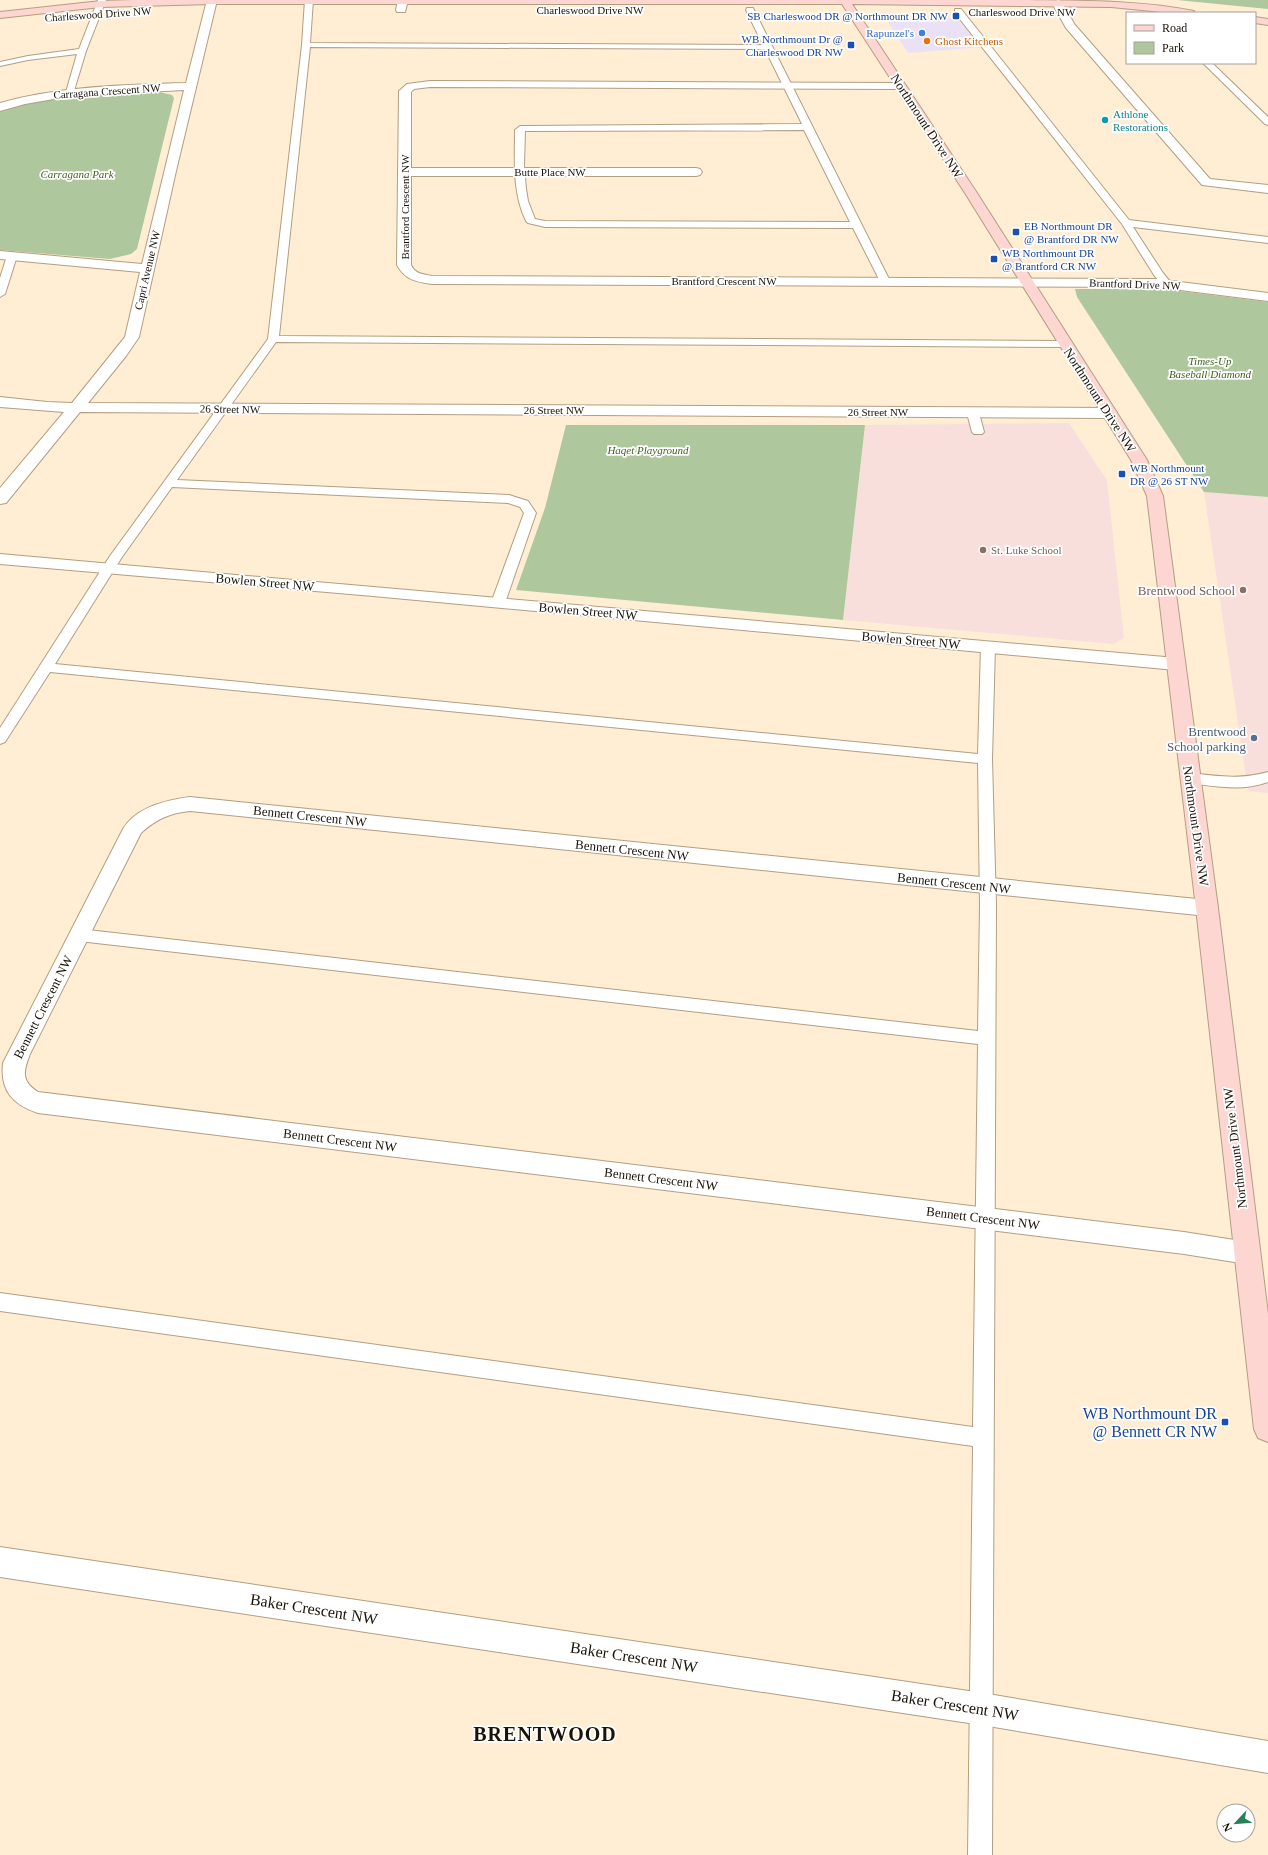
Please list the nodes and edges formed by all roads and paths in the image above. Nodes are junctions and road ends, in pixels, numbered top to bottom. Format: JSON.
{"nodes":[{"id":1,"x":642,"y":1,"type":"edge"},
{"id":2,"x":211,"y":3,"type":"edge"},
{"id":3,"x":309,"y":4,"type":"edge"},
{"id":4,"x":402,"y":4,"type":"edge"},
{"id":5,"x":847,"y":4,"type":"edge"},
{"id":6,"x":100,"y":6,"type":"edge"},
{"id":7,"x":1058,"y":7,"type":"junction"},
{"id":8,"x":750,"y":10,"type":"junction"},
{"id":9,"x":958,"y":11,"type":"junction"},
{"id":10,"x":1184,"y":12,"type":"edge"},
{"id":11,"x":1126,"y":13,"type":"edge"},
{"id":12,"x":0,"y":16,"type":"edge"},
{"id":13,"x":1256,"y":20,"type":"edge"},
{"id":14,"x":1268,"y":22,"type":"edge"},
{"id":15,"x":0,"y":23,"type":"edge"},
{"id":16,"x":306,"y":45,"type":"junction"},
{"id":17,"x":768,"y":48,"type":"junction"},
{"id":18,"x":82,"y":51,"type":"junction"},
{"id":19,"x":0,"y":64,"type":"edge"},
{"id":20,"x":1208,"y":64,"type":"edge"},
{"id":21,"x":191,"y":86,"type":"junction"},
{"id":22,"x":786,"y":86,"type":"junction"},
{"id":23,"x":900,"y":86,"type":"junction"},
{"id":24,"x":70,"y":92,"type":"junction"},
{"id":25,"x":0,"y":107,"type":"edge"},
{"id":26,"x":1268,"y":122,"type":"edge"},
{"id":27,"x":807,"y":127,"type":"junction"},
{"id":28,"x":405,"y":172,"type":"junction"},
{"id":29,"x":519,"y":172,"type":"junction"},
{"id":30,"x":696,"y":172,"type":"dead end"},
{"id":31,"x":1268,"y":189,"type":"edge"},
{"id":32,"x":1126,"y":223,"type":"junction"},
{"id":33,"x":856,"y":225,"type":"junction"},
{"id":34,"x":1268,"y":240,"type":"edge"},
{"id":35,"x":6,"y":256,"type":"edge"},
{"id":36,"x":148,"y":269,"type":"junction"},
{"id":37,"x":885,"y":281,"type":"junction"},
{"id":38,"x":1025,"y":282,"type":"junction"},
{"id":39,"x":1167,"y":284,"type":"junction"},
{"id":40,"x":0,"y":294,"type":"edge"},
{"id":41,"x":1268,"y":297,"type":"edge"},
{"id":42,"x":273,"y":339,"type":"junction"},
{"id":43,"x":1065,"y":344,"type":"junction"},
{"id":44,"x":0,"y":402,"type":"edge"},
{"id":45,"x":76,"y":407,"type":"junction"},
{"id":46,"x":222,"y":409,"type":"junction"},
{"id":47,"x":973,"y":413,"type":"junction"},
{"id":48,"x":1108,"y":413,"type":"junction"},
{"id":49,"x":978,"y":432,"type":"dead end"},
{"id":50,"x":169,"y":483,"type":"junction"},
{"id":51,"x":0,"y":499,"type":"edge"},
{"id":52,"x":0,"y":560,"type":"edge"},
{"id":53,"x":108,"y":568,"type":"junction"},
{"id":54,"x":498,"y":603,"type":"junction"},
{"id":55,"x":988,"y":646,"type":"junction"},
{"id":56,"x":1176,"y":664,"type":"junction"},
{"id":57,"x":46,"y":667,"type":"junction"},
{"id":58,"x":0,"y":739,"type":"edge"},
{"id":59,"x":985,"y":759,"type":"junction"},
{"id":60,"x":1268,"y":777,"type":"edge"},
{"id":61,"x":1190,"y":778,"type":"junction"},
{"id":62,"x":987,"y":886,"type":"junction"},
{"id":63,"x":1207,"y":908,"type":"junction"},
{"id":64,"x":79,"y":935,"type":"junction"},
{"id":65,"x":985,"y":1038,"type":"junction"},
{"id":66,"x":984,"y":1218,"type":"junction"},
{"id":67,"x":1247,"y":1253,"type":"junction"},
{"id":68,"x":0,"y":1302,"type":"edge"},
{"id":69,"x":1268,"y":1429,"type":"edge"},
{"id":70,"x":984,"y":1438,"type":"junction"},
{"id":71,"x":0,"y":1562,"type":"edge"},
{"id":72,"x":982,"y":1709,"type":"junction"},
{"id":73,"x":1268,"y":1757,"type":"edge"},
{"id":74,"x":980,"y":1855,"type":"edge"}],
"edges":[{"from":1,"to":4,"type":"street","name":"Charleswood Drive NW"},
{"from":1,"to":5,"type":"street","name":"Charleswood Drive NW"},
{"from":2,"to":3,"type":"street","name":"Charleswood Drive NW"},
{"from":2,"to":6,"type":"street","name":"Charleswood Drive NW"},
{"from":2,"to":21,"type":"street","name":"Capri Avenue NW"},
{"from":3,"to":4,"type":"street","name":"Charleswood Drive NW"},
{"from":3,"to":16,"type":"lane"},
{"from":4,"to":8,"type":"street","name":"Charleswood Drive NW"},
{"from":5,"to":7,"type":"street","name":"Charleswood Drive NW"},
{"from":5,"to":8,"type":"street","name":"Charleswood Drive NW"},
{"from":5,"to":9,"type":"street","name":"Charleswood Drive NW"},
{"from":5,"to":23,"type":"street","name":"Northmount Drive NW"},
{"from":6,"to":12,"type":"street","name":"Charleswood Drive NW"},
{"from":6,"to":15,"type":"street","name":"Charleswood Drive NW"},
{"from":6,"to":18,"type":"lane"},
{"from":7,"to":9,"type":"street","name":"Charleswood Drive NW"},
{"from":7,"to":10,"type":"street","name":"Charleswood Drive NW"},
{"from":7,"to":11,"type":"street","name":"Charleswood Drive NW"},
{"from":7,"to":31,"type":"street"},
{"from":8,"to":17,"type":"lane"},
{"from":9,"to":32,"type":"lane"},
{"from":13,"to":14,"type":"street"},
{"from":16,"to":17,"type":"lane"},
{"from":16,"to":42,"type":"lane"},
{"from":17,"to":22,"type":"lane"},
{"from":18,"to":19,"type":"lane"},
{"from":18,"to":24,"type":"lane"},
{"from":20,"to":26,"type":"lane"},
{"from":21,"to":24,"type":"street","name":"Carragana Crescent NW"},
{"from":21,"to":36,"type":"street","name":"Capri Avenue NW"},
{"from":22,"to":23,"type":"street","name":"Brantford Crescent NW"},
{"from":22,"to":27,"type":"lane"},
{"from":22,"to":28,"type":"street","name":"Brantford Crescent NW"},
{"from":23,"to":38,"type":"street","name":"Northmount Drive NW"},
{"from":24,"to":25,"type":"street","name":"Carragana Crescent NW"},
{"from":27,"to":29,"type":"lane"},
{"from":27,"to":33,"type":"lane"},
{"from":28,"to":29,"type":"street","name":"Butte Place NW"},
{"from":28,"to":37,"type":"street","name":"Brantford Crescent NW"},
{"from":29,"to":30,"type":"street","name":"Butte Place NW"},
{"from":29,"to":33,"type":"lane"},
{"from":32,"to":34,"type":"lane"},
{"from":32,"to":39,"type":"lane"},
{"from":33,"to":37,"type":"lane"},
{"from":35,"to":36,"type":"street"},
{"from":35,"to":40,"type":"lane"},
{"from":36,"to":45,"type":"street","name":"Capri Avenue NW"},
{"from":37,"to":38,"type":"street","name":"Brantford Crescent NW"},
{"from":38,"to":39,"type":"street","name":"Brantford Drive NW"},
{"from":38,"to":43,"type":"street","name":"Northmount Drive NW"},
{"from":39,"to":41,"type":"street","name":"Brantford Drive NW"},
{"from":42,"to":43,"type":"lane"},
{"from":42,"to":46,"type":"lane"},
{"from":43,"to":48,"type":"street","name":"Northmount Drive NW"},
{"from":44,"to":45,"type":"street","name":"26 Street NW"},
{"from":45,"to":46,"type":"street","name":"26 Street NW"},
{"from":45,"to":51,"type":"street","name":"Capri Avenue NW"},
{"from":46,"to":47,"type":"street","name":"26 Street NW"},
{"from":46,"to":50,"type":"lane"},
{"from":47,"to":48,"type":"street","name":"26 Street NW"},
{"from":47,"to":49,"type":"lane"},
{"from":48,"to":56,"type":"street","name":"Northmount Drive NW"},
{"from":50,"to":53,"type":"lane"},
{"from":50,"to":54,"type":"lane"},
{"from":52,"to":53,"type":"street","name":"Bowlen Street NW"},
{"from":53,"to":54,"type":"street","name":"Bowlen Street NW"},
{"from":53,"to":57,"type":"lane"},
{"from":54,"to":55,"type":"street","name":"Bowlen Street NW"},
{"from":55,"to":56,"type":"street","name":"Bowlen Street NW"},
{"from":55,"to":59,"type":"lane"},
{"from":56,"to":61,"type":"street","name":"Northmount Drive NW"},
{"from":57,"to":58,"type":"lane"},
{"from":57,"to":59,"type":"lane"},
{"from":59,"to":62,"type":"lane"},
{"from":60,"to":61,"type":"lane"},
{"from":61,"to":63,"type":"street","name":"Northmount Drive NW"},
{"from":62,"to":63,"type":"street","name":"Bennett Crescent NW"},
{"from":62,"to":64,"type":"street","name":"Bennett Crescent NW"},
{"from":62,"to":65,"type":"lane"},
{"from":63,"to":67,"type":"street","name":"Northmount Drive NW"},
{"from":64,"to":65,"type":"lane"},
{"from":64,"to":66,"type":"street","name":"Bennett Crescent NW"},
{"from":65,"to":66,"type":"lane"},
{"from":66,"to":67,"type":"street","name":"Bennett Crescent NW"},
{"from":66,"to":70,"type":"lane"},
{"from":67,"to":69,"type":"street","name":"Northmount Drive NW"},
{"from":68,"to":70,"type":"lane"},
{"from":70,"to":72,"type":"lane"},
{"from":71,"to":72,"type":"street","name":"Baker Crescent NW"},
{"from":72,"to":73,"type":"street","name":"Baker Crescent NW"},
{"from":72,"to":74,"type":"lane"}]}
